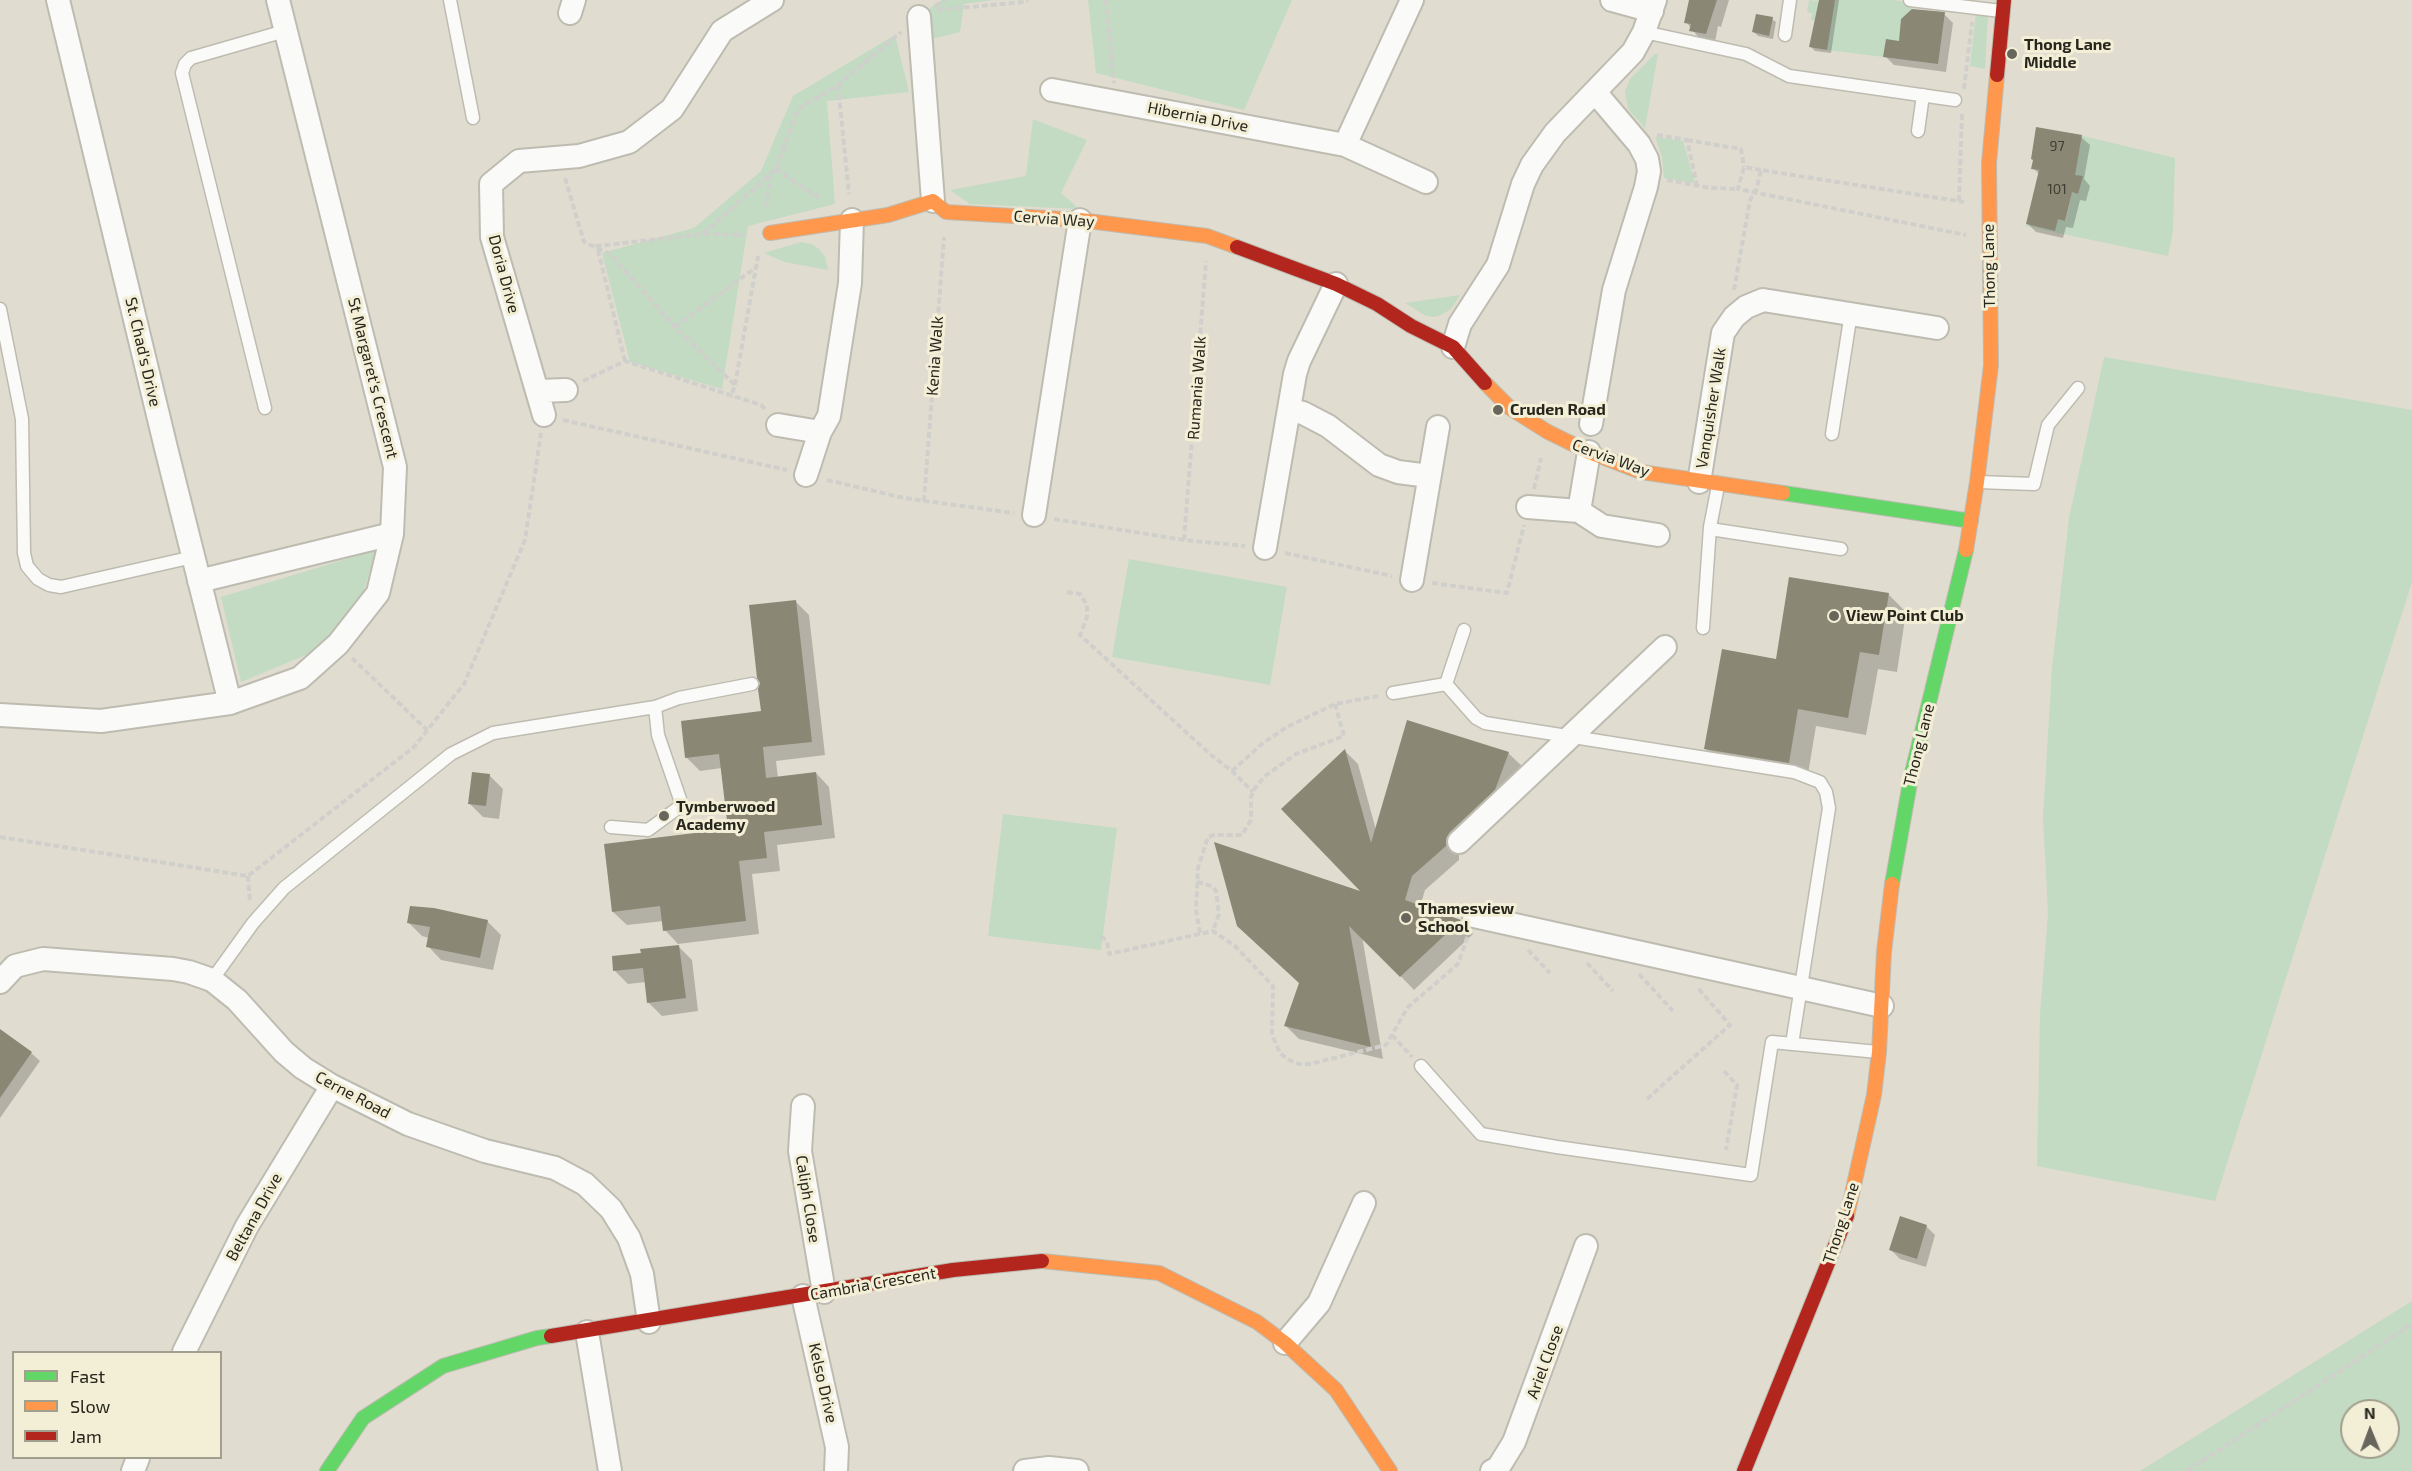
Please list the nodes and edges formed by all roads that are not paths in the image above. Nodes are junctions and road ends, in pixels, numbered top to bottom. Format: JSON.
{"nodes":[{"id":1,"x":58,"y":0,"type":"edge"},
{"id":2,"x":278,"y":0,"type":"edge"},
{"id":3,"x":450,"y":0,"type":"edge"},
{"id":4,"x":772,"y":0,"type":"edge"},
{"id":5,"x":1412,"y":0,"type":"edge"},
{"id":6,"x":1612,"y":0,"type":"edge"},
{"id":7,"x":1790,"y":0,"type":"edge"},
{"id":8,"x":1910,"y":0,"type":"edge"},
{"id":9,"x":2003,"y":6,"type":"edge"},
{"id":10,"x":1650,"y":14,"type":"edge"},
{"id":11,"x":919,"y":17,"type":"road end"},
{"id":12,"x":285,"y":31,"type":"junction"},
{"id":13,"x":1785,"y":36,"type":"dead end"},
{"id":14,"x":1052,"y":90,"type":"dead end"},
{"id":15,"x":1595,"y":92,"type":"junction"},
{"id":16,"x":1923,"y":95,"type":"junction"},
{"id":17,"x":1955,"y":100,"type":"dead end"},
{"id":18,"x":473,"y":118,"type":"dead end"},
{"id":19,"x":1918,"y":131,"type":"dead end"},
{"id":20,"x":1345,"y":145,"type":"junction"},
{"id":21,"x":1426,"y":182,"type":"dead end"},
{"id":22,"x":939,"y":206,"type":"junction"},
{"id":23,"x":852,"y":220,"type":"junction"},
{"id":24,"x":1080,"y":220,"type":"junction"},
{"id":25,"x":766,"y":234,"type":"road end"},
{"id":26,"x":1336,"y":284,"type":"junction"},
{"id":27,"x":0,"y":309,"type":"edge"},
{"id":28,"x":1851,"y":313,"type":"junction"},
{"id":29,"x":1937,"y":328,"type":"dead end"},
{"id":30,"x":1453,"y":347,"type":"junction"},
{"id":31,"x":2078,"y":388,"type":"dead end"},
{"id":32,"x":566,"y":390,"type":"road end"},
{"id":33,"x":537,"y":391,"type":"junction"},
{"id":34,"x":265,"y":408,"type":"dead end"},
{"id":35,"x":1289,"y":410,"type":"junction"},
{"id":36,"x":544,"y":415,"type":"road end"},
{"id":37,"x":1591,"y":424,"type":"dead end"},
{"id":38,"x":778,"y":425,"type":"road end"},
{"id":39,"x":1438,"y":427,"type":"dead end"},
{"id":40,"x":820,"y":432,"type":"junction"},
{"id":41,"x":1832,"y":434,"type":"dead end"},
{"id":42,"x":1589,"y":452,"type":"junction"},
{"id":43,"x":806,"y":475,"type":"road end"},
{"id":44,"x":1429,"y":476,"type":"junction"},
{"id":45,"x":1977,"y":482,"type":"junction"},
{"id":46,"x":1708,"y":484,"type":"junction"},
{"id":47,"x":1528,"y":507,"type":"road end"},
{"id":48,"x":1579,"y":511,"type":"junction"},
{"id":49,"x":1034,"y":515,"type":"road end"},
{"id":50,"x":1971,"y":521,"type":"junction"},
{"id":51,"x":1710,"y":529,"type":"junction"},
{"id":52,"x":392,"y":534,"type":"junction"},
{"id":53,"x":1658,"y":535,"type":"dead end"},
{"id":54,"x":1265,"y":548,"type":"road end"},
{"id":55,"x":1841,"y":549,"type":"dead end"},
{"id":56,"x":193,"y":557,"type":"junction"},
{"id":57,"x":1412,"y":580,"type":"road end"},
{"id":58,"x":199,"y":581,"type":"junction"},
{"id":59,"x":1703,"y":627,"type":"dead end"},
{"id":60,"x":1464,"y":630,"type":"dead end"},
{"id":61,"x":1665,"y":647,"type":"dead end"},
{"id":62,"x":752,"y":684,"type":"dead end"},
{"id":63,"x":1446,"y":684,"type":"junction"},
{"id":64,"x":1393,"y":693,"type":"road end"},
{"id":65,"x":230,"y":704,"type":"junction"},
{"id":66,"x":655,"y":706,"type":"junction"},
{"id":67,"x":0,"y":715,"type":"edge"},
{"id":68,"x":1568,"y":736,"type":"junction"},
{"id":69,"x":611,"y":827,"type":"dead end"},
{"id":70,"x":1459,"y":842,"type":"dead end"},
{"id":71,"x":1474,"y":916,"type":"road end"},
{"id":72,"x":213,"y":980,"type":"junction"},
{"id":73,"x":0,"y":982,"type":"edge"},
{"id":74,"x":1802,"y":987,"type":"junction"},
{"id":75,"x":1882,"y":1006,"type":"junction"},
{"id":76,"x":1792,"y":1044,"type":"junction"},
{"id":77,"x":1879,"y":1052,"type":"junction"},
{"id":78,"x":1421,"y":1066,"type":"road end"},
{"id":79,"x":332,"y":1086,"type":"junction"},
{"id":80,"x":803,"y":1106,"type":"dead end"},
{"id":81,"x":1364,"y":1203,"type":"dead end"},
{"id":82,"x":1586,"y":1246,"type":"dead end"},
{"id":83,"x":813,"y":1294,"type":"junction"},
{"id":84,"x":649,"y":1322,"type":"junction"},
{"id":85,"x":587,"y":1332,"type":"junction"},
{"id":86,"x":1285,"y":1343,"type":"junction"},
{"id":87,"x":185,"y":1351,"type":"edge"},
{"id":88,"x":327,"y":1471,"type":"edge"},
{"id":89,"x":610,"y":1471,"type":"edge"},
{"id":90,"x":837,"y":1471,"type":"edge"},
{"id":91,"x":1025,"y":1471,"type":"edge"},
{"id":92,"x":1077,"y":1471,"type":"edge"},
{"id":93,"x":1389,"y":1471,"type":"edge"},
{"id":94,"x":1492,"y":1471,"type":"edge"},
{"id":95,"x":1744,"y":1471,"type":"edge"}],
"edges":[{"from":1,"to":56,"type":"street","name":"St. Chad's Drive"},
{"from":2,"to":12,"type":"street","name":"St Margaret's Crescent"},
{"from":3,"to":18,"type":"lane"},
{"from":4,"to":33,"type":"street","name":"Doria Drive"},
{"from":5,"to":20,"type":"street"},
{"from":6,"to":10,"type":"street"},
{"from":7,"to":13,"type":"lane"},
{"from":8,"to":9,"type":"lane"},
{"from":9,"to":45,"type":"street","name":"Thong Lane"},
{"from":10,"to":15,"type":"street"},
{"from":10,"to":16,"type":"lane"},
{"from":11,"to":22,"type":"street"},
{"from":12,"to":34,"type":"lane"},
{"from":12,"to":52,"type":"street","name":"St Margaret's Crescent"},
{"from":14,"to":20,"type":"street","name":"Hibernia Drive"},
{"from":15,"to":30,"type":"street"},
{"from":15,"to":37,"type":"street"},
{"from":16,"to":17,"type":"lane"},
{"from":16,"to":19,"type":"lane"},
{"from":20,"to":21,"type":"street","name":"Hibernia Drive"},
{"from":22,"to":23,"type":"street","name":"Cervia Way"},
{"from":22,"to":24,"type":"street","name":"Cervia Way"},
{"from":23,"to":25,"type":"street","name":"Cervia Way"},
{"from":23,"to":40,"type":"street"},
{"from":24,"to":26,"type":"street","name":"Cervia Way"},
{"from":24,"to":49,"type":"street"},
{"from":26,"to":30,"type":"street","name":"Cervia Way"},
{"from":26,"to":35,"type":"street"},
{"from":27,"to":56,"type":"lane"},
{"from":28,"to":29,"type":"street"},
{"from":28,"to":41,"type":"lane"},
{"from":28,"to":46,"type":"street","name":"Vanquisher Walk"},
{"from":30,"to":42,"type":"street","name":"Cervia Way"},
{"from":31,"to":45,"type":"lane"},
{"from":32,"to":33,"type":"street"},
{"from":33,"to":36,"type":"street","name":"Doria Drive"},
{"from":35,"to":44,"type":"street"},
{"from":35,"to":54,"type":"street"},
{"from":38,"to":40,"type":"street"},
{"from":39,"to":44,"type":"street"},
{"from":40,"to":43,"type":"street"},
{"from":42,"to":46,"type":"street","name":"Cervia Way"},
{"from":42,"to":48,"type":"street"},
{"from":44,"to":57,"type":"street"},
{"from":45,"to":50,"type":"street","name":"Thong Lane"},
{"from":46,"to":50,"type":"street","name":"Cervia Way"},
{"from":46,"to":51,"type":"lane"},
{"from":47,"to":48,"type":"street"},
{"from":48,"to":53,"type":"street"},
{"from":50,"to":75,"type":"street","name":"Thong Lane"},
{"from":51,"to":55,"type":"lane"},
{"from":51,"to":59,"type":"lane"},
{"from":52,"to":58,"type":"street"},
{"from":52,"to":65,"type":"street","name":"St Margaret's Crescent"},
{"from":56,"to":58,"type":"street","name":"St. Chad's Drive"},
{"from":58,"to":65,"type":"street","name":"St. Chad's Drive"},
{"from":60,"to":63,"type":"lane"},
{"from":61,"to":68,"type":"street"},
{"from":62,"to":66,"type":"lane"},
{"from":63,"to":64,"type":"lane"},
{"from":63,"to":68,"type":"lane"},
{"from":65,"to":67,"type":"street","name":"St Margaret's Crescent"},
{"from":66,"to":69,"type":"lane"},
{"from":66,"to":72,"type":"lane"},
{"from":68,"to":70,"type":"street"},
{"from":68,"to":74,"type":"lane"},
{"from":71,"to":74,"type":"street"},
{"from":72,"to":73,"type":"street","name":"Cerne Road"},
{"from":72,"to":79,"type":"street","name":"Cerne Road"},
{"from":74,"to":75,"type":"street"},
{"from":74,"to":76,"type":"lane"},
{"from":75,"to":77,"type":"street","name":"Thong Lane"},
{"from":76,"to":77,"type":"lane"},
{"from":76,"to":78,"type":"lane"},
{"from":77,"to":95,"type":"street","name":"Thong Lane"},
{"from":79,"to":84,"type":"street","name":"Cerne Road"},
{"from":79,"to":87,"type":"street","name":"Beltana Drive"},
{"from":80,"to":83,"type":"street","name":"Caliph Close"},
{"from":81,"to":86,"type":"street"},
{"from":82,"to":94,"type":"street","name":"Ariel Close"},
{"from":83,"to":84,"type":"street","name":"Cambria Crescent"},
{"from":83,"to":86,"type":"street","name":"Cambria Crescent"},
{"from":83,"to":90,"type":"street","name":"Kelso Drive"},
{"from":84,"to":85,"type":"street","name":"Cambria Crescent"},
{"from":85,"to":88,"type":"street","name":"Cambria Crescent"},
{"from":85,"to":89,"type":"street"},
{"from":86,"to":93,"type":"street","name":"Cambria Crescent"},
{"from":91,"to":92,"type":"street"}]}
